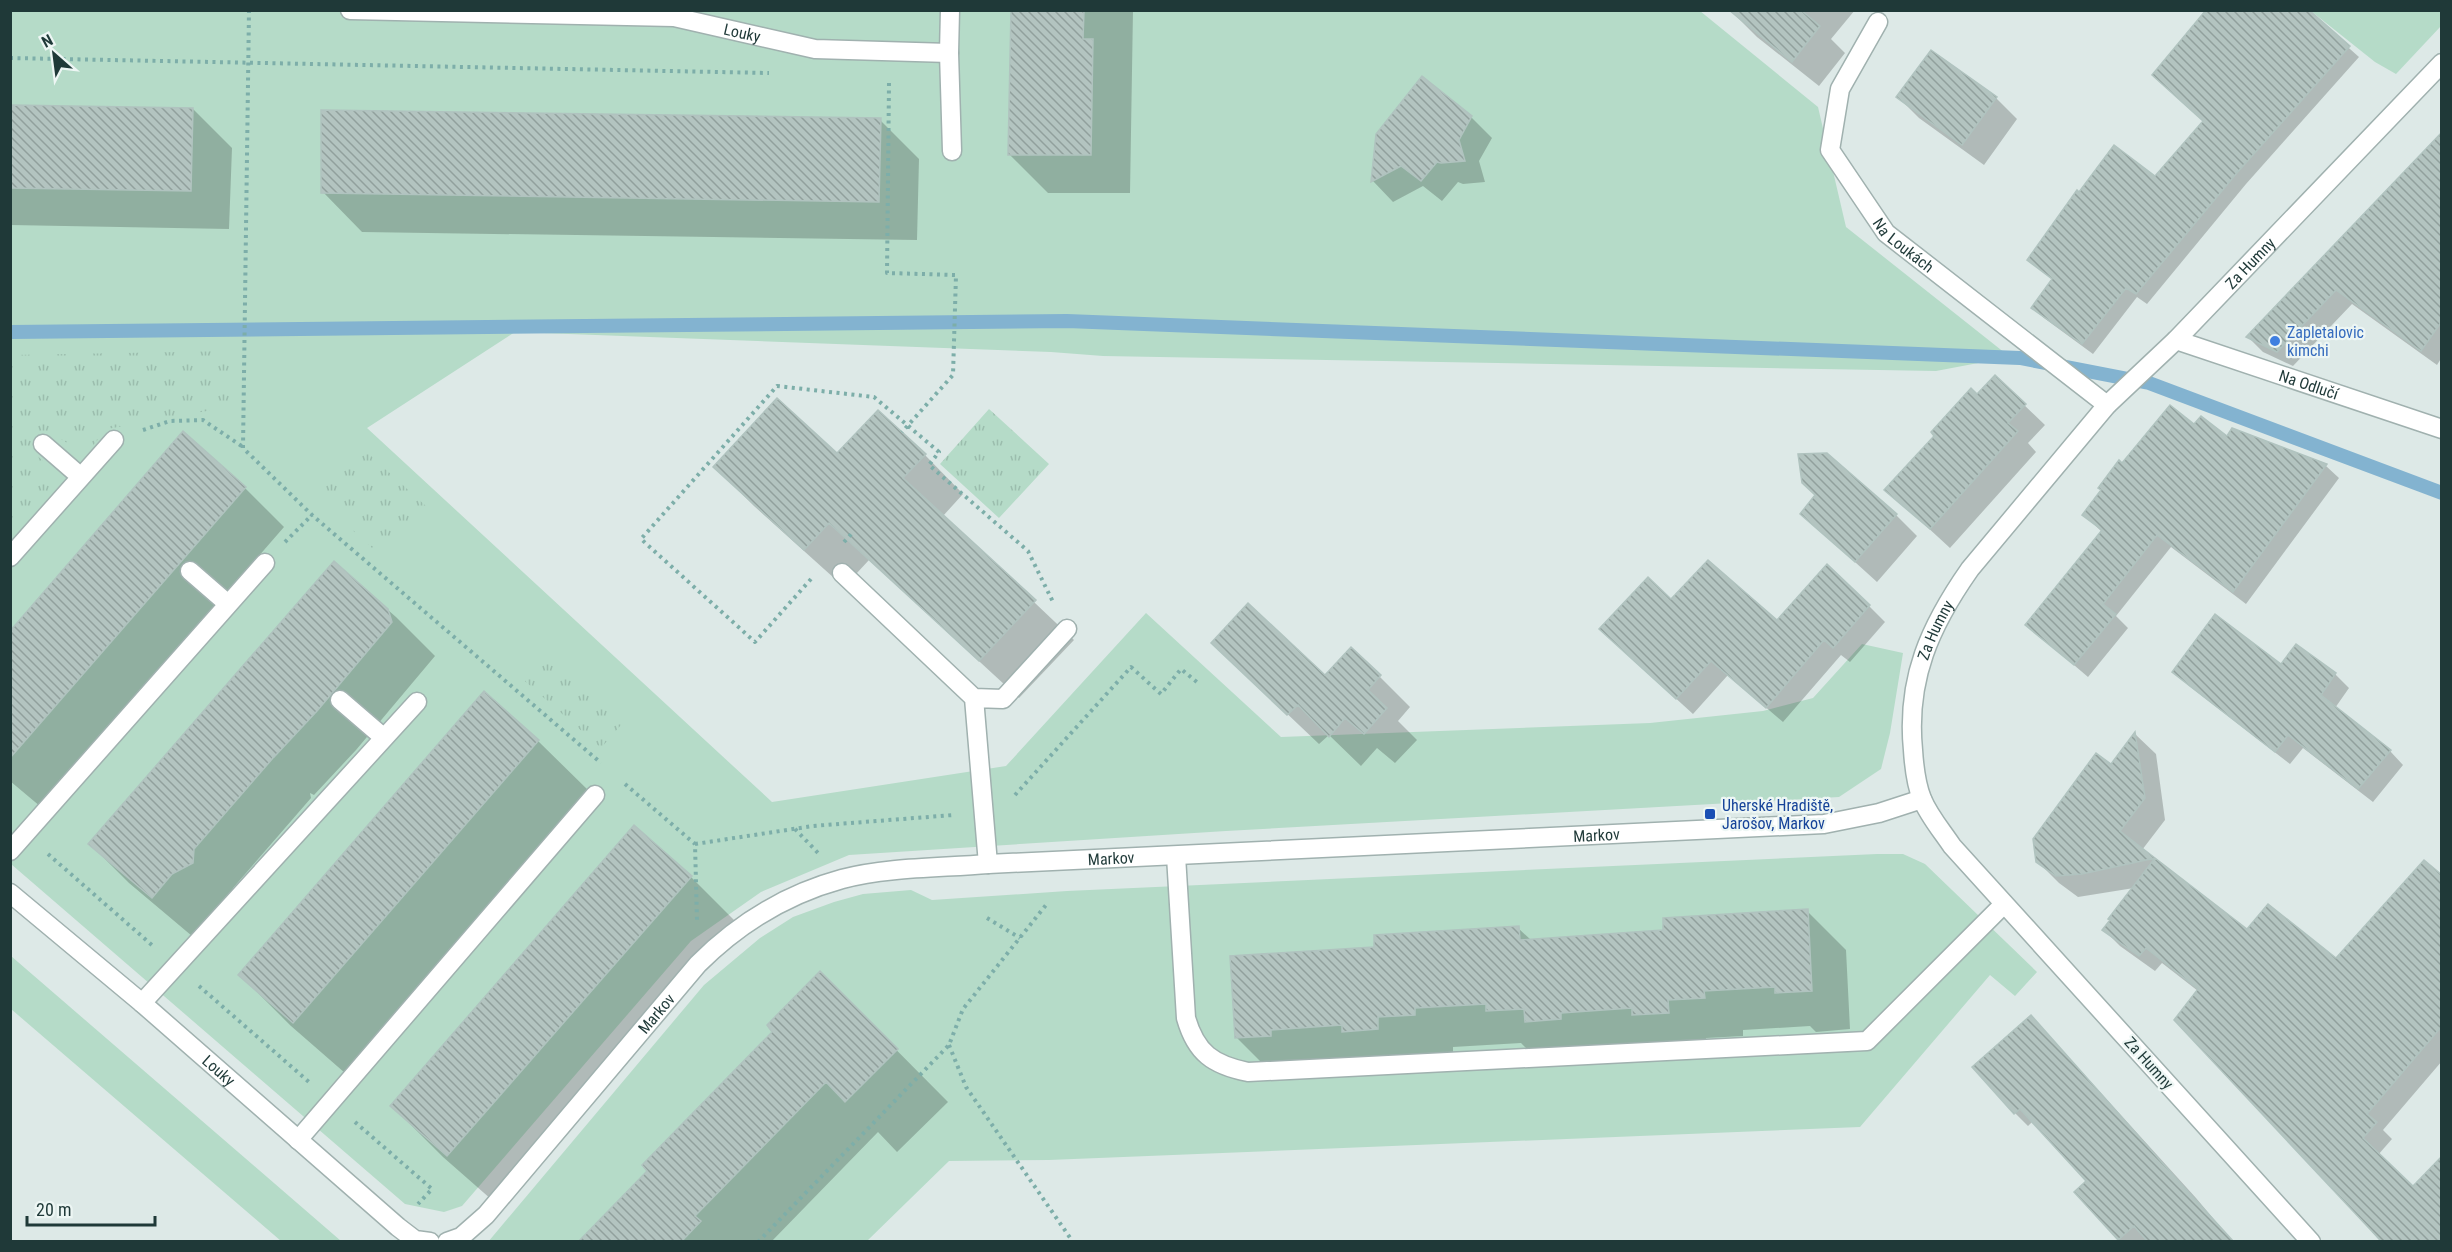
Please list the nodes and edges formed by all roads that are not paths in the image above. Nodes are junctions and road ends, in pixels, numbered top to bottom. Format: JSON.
{"nodes":[{"id":1,"x":350,"y":10,"type":"edge"},
{"id":2,"x":950,"y":10,"type":"edge"},
{"id":3,"x":474,"y":12,"type":"edge"},
{"id":4,"x":674,"y":14,"type":"edge"},
{"id":5,"x":1878,"y":22,"type":"dead end"},
{"id":6,"x":950,"y":53,"type":"junction"},
{"id":7,"x":2442,"y":63,"type":"edge"},
{"id":8,"x":952,"y":151,"type":"dead end"},
{"id":9,"x":2176,"y":340,"type":"junction"},
{"id":10,"x":2107,"y":405,"type":"junction"},
{"id":11,"x":2442,"y":429,"type":"edge"},
{"id":12,"x":114,"y":440,"type":"dead end"},
{"id":13,"x":43,"y":444,"type":"dead end"},
{"id":14,"x":81,"y":477,"type":"junction"},
{"id":15,"x":10,"y":557,"type":"edge"},
{"id":16,"x":265,"y":563,"type":"dead end"},
{"id":17,"x":190,"y":571,"type":"dead end"},
{"id":18,"x":842,"y":573,"type":"dead end"},
{"id":19,"x":228,"y":604,"type":"junction"},
{"id":20,"x":1067,"y":629,"type":"dead end"},
{"id":21,"x":975,"y":698,"type":"junction"},
{"id":22,"x":340,"y":700,"type":"dead end"},
{"id":23,"x":417,"y":702,"type":"dead end"},
{"id":24,"x":383,"y":737,"type":"junction"},
{"id":25,"x":595,"y":795,"type":"dead end"},
{"id":26,"x":1922,"y":799,"type":"junction"},
{"id":27,"x":10,"y":851,"type":"edge"},
{"id":28,"x":1176,"y":856,"type":"junction"},
{"id":29,"x":988,"y":864,"type":"junction"},
{"id":30,"x":10,"y":893,"type":"edge"},
{"id":31,"x":2004,"y":904,"type":"junction"},
{"id":32,"x":142,"y":1002,"type":"junction"},
{"id":33,"x":298,"y":1140,"type":"junction"},
{"id":34,"x":430,"y":1242,"type":"edge"},
{"id":35,"x":447,"y":1242,"type":"edge"},
{"id":36,"x":2312,"y":1242,"type":"edge"}],
"edges":[{"from":1,"to":3,"type":"street","name":"Louky"},
{"from":2,"to":6,"type":"street"},
{"from":3,"to":4,"type":"street","name":"Louky"},
{"from":4,"to":6,"type":"street","name":"Louky"},
{"from":5,"to":10,"type":"street","name":"Na Loukách"},
{"from":6,"to":8,"type":"street"},
{"from":7,"to":9,"type":"street","name":"Za Humny"},
{"from":9,"to":10,"type":"street","name":"Za Humny"},
{"from":9,"to":11,"type":"street","name":"Na Odlučí"},
{"from":10,"to":26,"type":"street","name":"Za Humny"},
{"from":12,"to":14,"type":"street"},
{"from":13,"to":14,"type":"street"},
{"from":14,"to":15,"type":"street"},
{"from":16,"to":19,"type":"street"},
{"from":17,"to":19,"type":"street"},
{"from":18,"to":21,"type":"street"},
{"from":19,"to":27,"type":"street"},
{"from":20,"to":21,"type":"street"},
{"from":21,"to":29,"type":"street"},
{"from":22,"to":24,"type":"street"},
{"from":23,"to":24,"type":"street"},
{"from":24,"to":32,"type":"street"},
{"from":25,"to":33,"type":"street"},
{"from":26,"to":28,"type":"street","name":"Markov"},
{"from":26,"to":31,"type":"street","name":"Za Humny"},
{"from":28,"to":29,"type":"street","name":"Markov"},
{"from":28,"to":31,"type":"street"},
{"from":29,"to":35,"type":"street","name":"Markov"},
{"from":30,"to":32,"type":"street","name":"Louky"},
{"from":31,"to":36,"type":"street","name":"Za Humny"},
{"from":32,"to":33,"type":"street","name":"Louky"},
{"from":33,"to":34,"type":"street","name":"Louky"}]}
